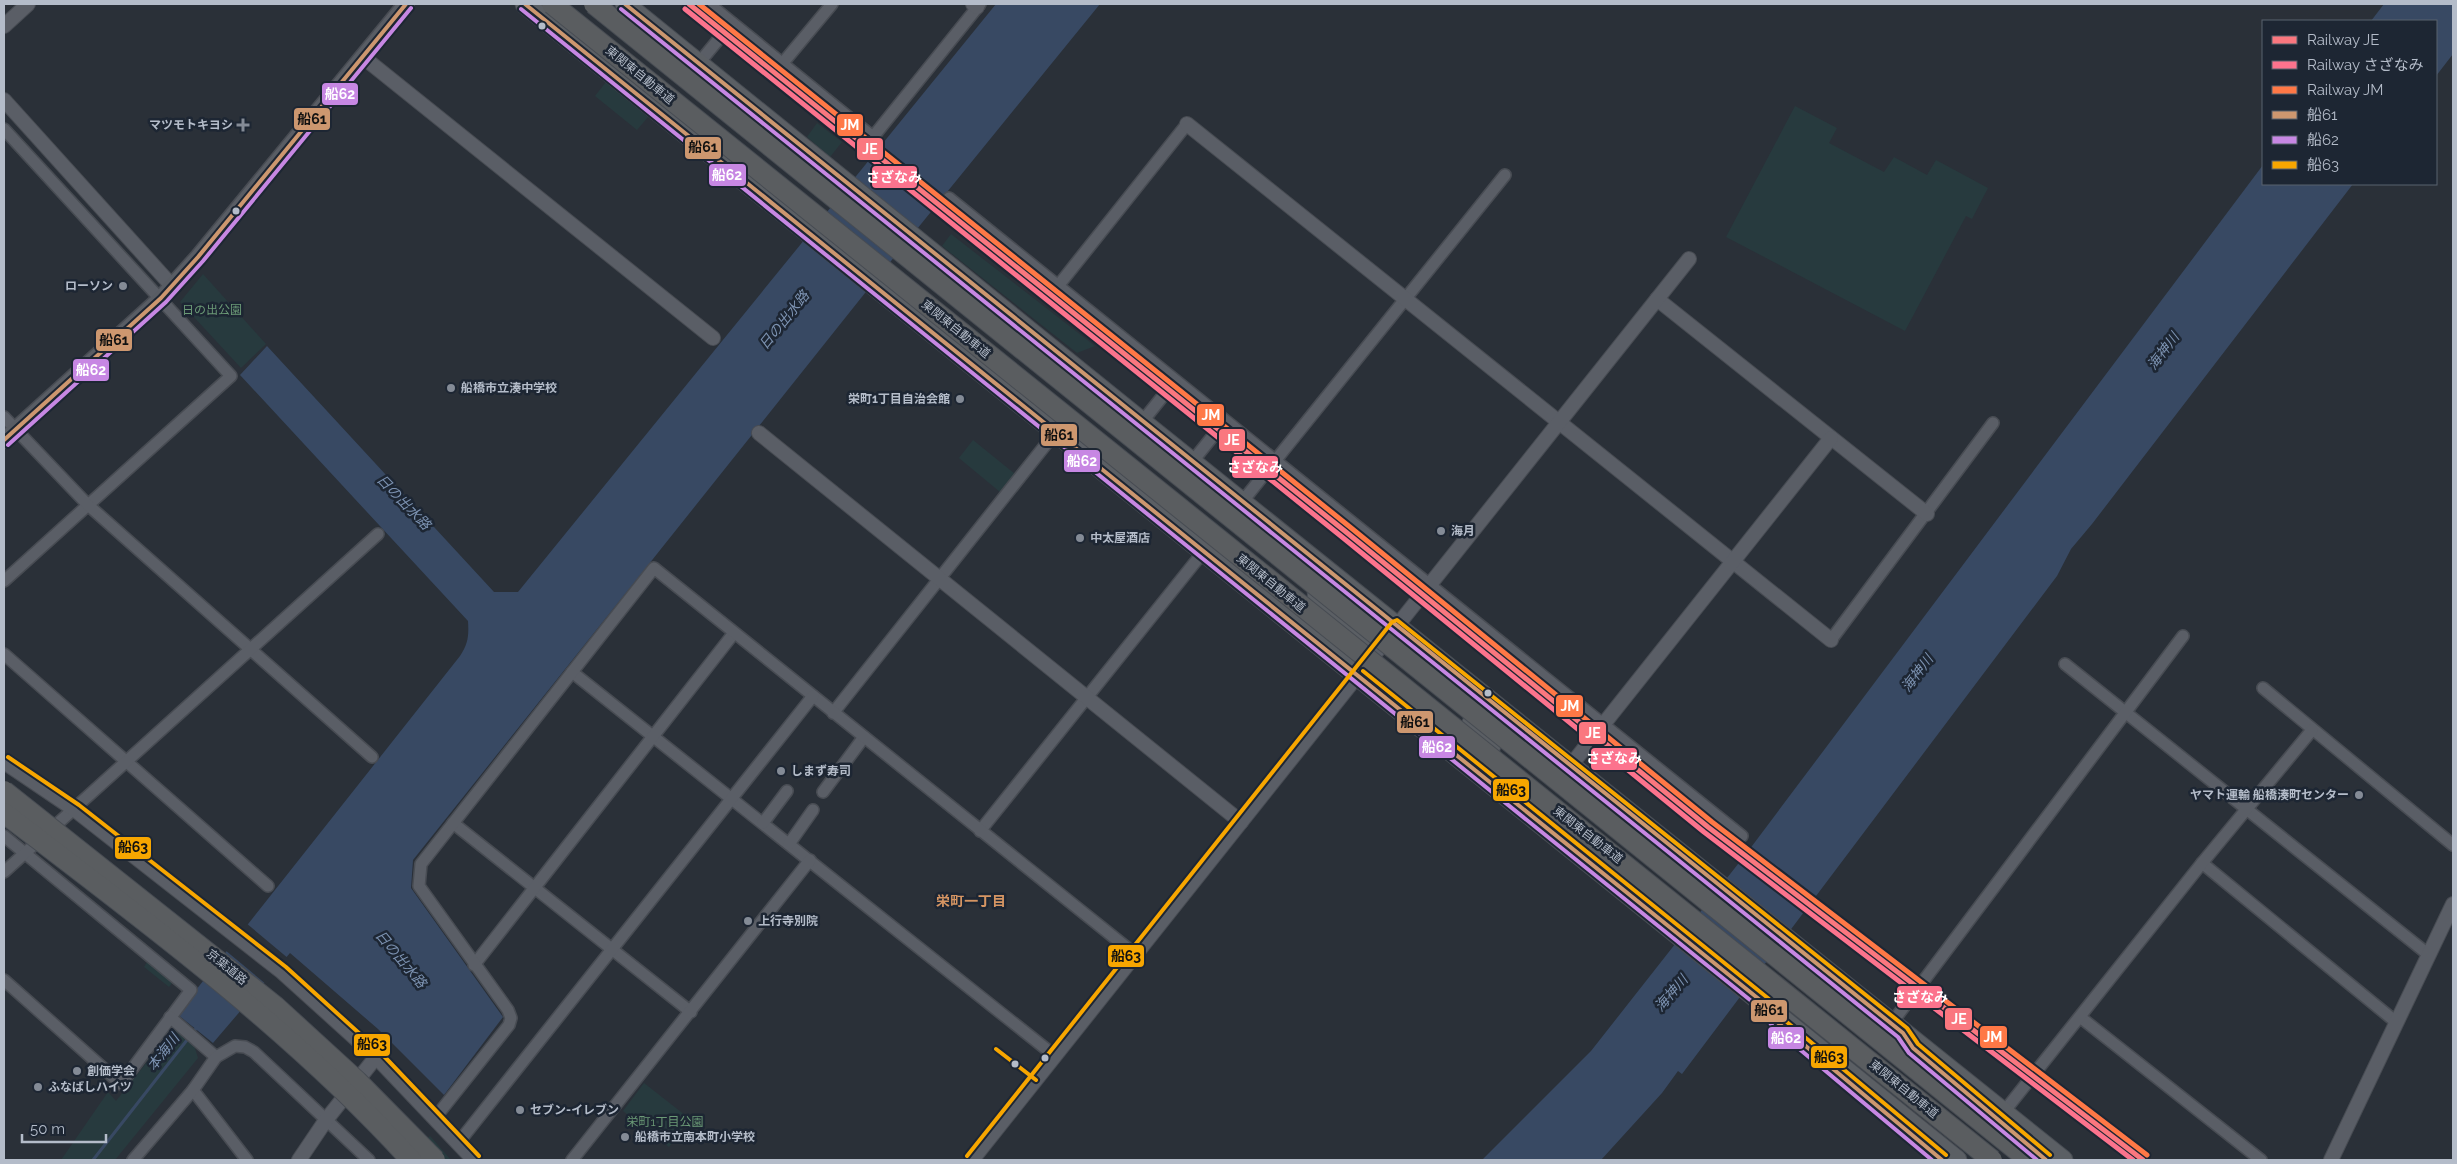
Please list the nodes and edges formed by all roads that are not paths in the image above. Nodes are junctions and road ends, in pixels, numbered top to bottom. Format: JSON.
{"nodes":[{"id":1,"x":28,"y":4,"type":"edge"},
{"id":2,"x":406,"y":4,"type":"edge"},
{"id":3,"x":525,"y":4,"type":"edge"},
{"id":4,"x":552,"y":4,"type":"edge"},
{"id":5,"x":594,"y":4,"type":"edge"},
{"id":6,"x":625,"y":4,"type":"edge"},
{"id":7,"x":709,"y":4,"type":"edge"},
{"id":8,"x":832,"y":4,"type":"edge"},
{"id":9,"x":977,"y":5,"type":"edge"},
{"id":10,"x":732,"y":23,"type":"junction"},
{"id":11,"x":4,"y":26,"type":"edge"},
{"id":12,"x":363,"y":57,"type":"junction"},
{"id":13,"x":699,"y":63,"type":"junction"},
{"id":14,"x":782,"y":64,"type":"junction"},
{"id":15,"x":4,"y":100,"type":"edge"},
{"id":16,"x":1188,"y":124,"type":"joint"},
{"id":17,"x":4,"y":129,"type":"edge"},
{"id":18,"x":1505,"y":175,"type":"dead end"},
{"id":19,"x":949,"y":198,"type":"dead end"},
{"id":20,"x":1689,"y":259,"type":"dead end"},
{"id":21,"x":172,"y":286,"type":"junction"},
{"id":22,"x":1058,"y":286,"type":"junction"},
{"id":23,"x":161,"y":298,"type":"junction"},
{"id":24,"x":1406,"y":299,"type":"junction"},
{"id":25,"x":1657,"y":300,"type":"junction"},
{"id":26,"x":712,"y":338,"type":"dead end"},
{"id":27,"x":1175,"y":381,"type":"junction"},
{"id":28,"x":4,"y":417,"type":"edge"},
{"id":29,"x":1225,"y":421,"type":"junction"},
{"id":30,"x":1142,"y":422,"type":"junction"},
{"id":31,"x":1561,"y":423,"type":"junction"},
{"id":32,"x":1992,"y":423,"type":"dead end"},
{"id":33,"x":759,"y":433,"type":"dead end"},
{"id":34,"x":9,"y":435,"type":"edge"},
{"id":35,"x":1832,"y":438,"type":"junction"},
{"id":36,"x":1046,"y":444,"type":"dead end"},
{"id":37,"x":1192,"y":462,"type":"junction"},
{"id":38,"x":1275,"y":462,"type":"junction"},
{"id":39,"x":1242,"y":502,"type":"junction"},
{"id":40,"x":88,"y":505,"type":"junction"},
{"id":41,"x":1927,"y":514,"type":"junction"},
{"id":42,"x":1262,"y":518,"type":"junction"},
{"id":43,"x":378,"y":534,"type":"dead end"},
{"id":44,"x":1204,"y":551,"type":"junction"},
{"id":45,"x":1732,"y":561,"type":"junction"},
{"id":46,"x":938,"y":578,"type":"junction"},
{"id":47,"x":4,"y":581,"type":"edge"},
{"id":48,"x":1429,"y":586,"type":"junction"},
{"id":49,"x":1397,"y":626,"type":"junction"},
{"id":50,"x":734,"y":633,"type":"junction"},
{"id":51,"x":2183,"y":636,"type":"dead end"},
{"id":52,"x":1831,"y":640,"type":"joint"},
{"id":53,"x":250,"y":649,"type":"junction"},
{"id":54,"x":4,"y":654,"type":"edge"},
{"id":55,"x":2065,"y":664,"type":"dead end"},
{"id":56,"x":572,"y":672,"type":"junction"},
{"id":57,"x":1358,"y":676,"type":"junction"},
{"id":58,"x":2263,"y":688,"type":"dead end"},
{"id":59,"x":813,"y":696,"type":"junction"},
{"id":60,"x":1087,"y":698,"type":"junction"},
{"id":61,"x":2124,"y":712,"type":"junction"},
{"id":62,"x":833,"y":713,"type":"junction"},
{"id":63,"x":1602,"y":725,"type":"junction"},
{"id":64,"x":2312,"y":730,"type":"junction"},
{"id":65,"x":653,"y":736,"type":"junction"},
{"id":66,"x":864,"y":737,"type":"junction"},
{"id":67,"x":372,"y":757,"type":"dead end"},
{"id":68,"x":4,"y":762,"type":"edge"},
{"id":69,"x":126,"y":762,"type":"junction"},
{"id":70,"x":1572,"y":765,"type":"junction"},
{"id":71,"x":4,"y":791,"type":"edge"},
{"id":72,"x":787,"y":791,"type":"dead end"},
{"id":73,"x":823,"y":792,"type":"dead end"},
{"id":74,"x":732,"y":799,"type":"junction"},
{"id":75,"x":1520,"y":807,"type":"junction"},
{"id":76,"x":75,"y":810,"type":"junction"},
{"id":77,"x":813,"y":810,"type":"dead end"},
{"id":78,"x":2247,"y":810,"type":"junction"},
{"id":79,"x":4,"y":813,"type":"edge"},
{"id":80,"x":1241,"y":822,"type":"junction"},
{"id":81,"x":453,"y":823,"type":"junction"},
{"id":82,"x":762,"y":823,"type":"junction"},
{"id":83,"x":980,"y":831,"type":"junction"},
{"id":84,"x":4,"y":836,"type":"edge"},
{"id":85,"x":1742,"y":836,"type":"dead end"},
{"id":86,"x":789,"y":844,"type":"junction"},
{"id":87,"x":2453,"y":845,"type":"edge"},
{"id":88,"x":24,"y":854,"type":"junction"},
{"id":89,"x":810,"y":860,"type":"junction"},
{"id":90,"x":2202,"y":863,"type":"junction"},
{"id":91,"x":4,"y":872,"type":"edge"},
{"id":92,"x":268,"y":886,"type":"dead end"},
{"id":93,"x":535,"y":888,"type":"junction"},
{"id":94,"x":2453,"y":904,"type":"edge"},
{"id":95,"x":613,"y":950,"type":"junction"},
{"id":96,"x":1136,"y":955,"type":"junction"},
{"id":97,"x":2429,"y":955,"type":"junction"},
{"id":98,"x":474,"y":965,"type":"junction"},
{"id":99,"x":4,"y":980,"type":"edge"},
{"id":100,"x":1765,"y":1004,"type":"junction"},
{"id":101,"x":691,"y":1012,"type":"junction"},
{"id":102,"x":170,"y":1017,"type":"junction"},
{"id":103,"x":2080,"y":1017,"type":"junction"},
{"id":104,"x":2396,"y":1022,"type":"junction"},
{"id":105,"x":1897,"y":1028,"type":"junction"},
{"id":106,"x":1055,"y":1056,"type":"junction"},
{"id":107,"x":216,"y":1057,"type":"junction"},
{"id":108,"x":376,"y":1057,"type":"junction"},
{"id":109,"x":192,"y":1090,"type":"junction"},
{"id":110,"x":2003,"y":1113,"type":"junction"},
{"id":111,"x":435,"y":1118,"type":"junction"},
{"id":112,"x":326,"y":1120,"type":"junction"},
{"id":113,"x":459,"y":1142,"type":"junction"},
{"id":114,"x":133,"y":1160,"type":"edge"},
{"id":115,"x":247,"y":1160,"type":"edge"},
{"id":116,"x":299,"y":1160,"type":"edge"},
{"id":117,"x":368,"y":1160,"type":"edge"},
{"id":118,"x":411,"y":1160,"type":"edge"},
{"id":119,"x":435,"y":1160,"type":"edge"},
{"id":120,"x":474,"y":1160,"type":"edge"},
{"id":121,"x":572,"y":1160,"type":"edge"},
{"id":122,"x":972,"y":1160,"type":"edge"},
{"id":123,"x":1942,"y":1160,"type":"edge"},
{"id":124,"x":1957,"y":1160,"type":"edge"},
{"id":125,"x":1992,"y":1160,"type":"edge"},
{"id":126,"x":2029,"y":1160,"type":"edge"},
{"id":127,"x":2046,"y":1160,"type":"edge"},
{"id":128,"x":2063,"y":1160,"type":"edge"},
{"id":129,"x":2261,"y":1160,"type":"edge"},
{"id":130,"x":2331,"y":1160,"type":"edge"}],
"edges":[{"from":1,"to":11,"type":"street"},
{"from":2,"to":12,"type":"main road"},
{"from":3,"to":44,"type":"highway"},
{"from":4,"to":125,"type":"highway","name":"東関東自動車道","bridge":true},
{"from":5,"to":126,"type":"highway","name":"東関東自動車道","bridge":true},
{"from":6,"to":13,"type":"highway"},
{"from":7,"to":10,"type":"street"},
{"from":8,"to":14,"type":"street"},
{"from":9,"to":14,"type":"street"},
{"from":10,"to":13,"type":"street"},
{"from":10,"to":14,"type":"street"},
{"from":12,"to":21,"type":"main road"},
{"from":12,"to":26,"type":"street"},
{"from":13,"to":30,"type":"highway"},
{"from":15,"to":21,"type":"street"},
{"from":16,"to":22,"type":"street"},
{"from":16,"to":24,"type":"street"},
{"from":17,"to":23,"type":"street"},
{"from":18,"to":24,"type":"street"},
{"from":19,"to":22,"type":"street"},
{"from":20,"to":25,"type":"street"},
{"from":21,"to":23,"type":"main road"},
{"from":22,"to":27,"type":"street"},
{"from":23,"to":34,"type":"main road"},
{"from":23,"to":40,"type":"street"},
{"from":24,"to":31,"type":"street"},
{"from":24,"to":38,"type":"street"},
{"from":25,"to":31,"type":"street"},
{"from":25,"to":35,"type":"street"},
{"from":27,"to":29,"type":"street"},
{"from":27,"to":30,"type":"street"},
{"from":28,"to":34,"type":"street"},
{"from":29,"to":37,"type":"street"},
{"from":29,"to":38,"type":"street"},
{"from":30,"to":37,"type":"highway"},
{"from":31,"to":45,"type":"street"},
{"from":31,"to":48,"type":"street"},
{"from":32,"to":41,"type":"street"},
{"from":33,"to":46,"type":"street"},
{"from":34,"to":40,"type":"street"},
{"from":35,"to":41,"type":"street"},
{"from":35,"to":45,"type":"street"},
{"from":36,"to":46,"type":"street"},
{"from":37,"to":39,"type":"highway"},
{"from":38,"to":39,"type":"street"},
{"from":38,"to":48,"type":"street"},
{"from":39,"to":42,"type":"highway"},
{"from":40,"to":47,"type":"street"},
{"from":40,"to":53,"type":"street"},
{"from":41,"to":52,"type":"street"},
{"from":42,"to":49,"type":"highway"},
{"from":42,"to":57,"type":"highway"},
{"from":43,"to":53,"type":"street"},
{"from":44,"to":57,"type":"highway"},
{"from":44,"to":60,"type":"street"},
{"from":45,"to":52,"type":"street"},
{"from":45,"to":63,"type":"street"},
{"from":46,"to":60,"type":"street"},
{"from":46,"to":62,"type":"street"},
{"from":48,"to":49,"type":"street"},
{"from":48,"to":63,"type":"street"},
{"from":49,"to":57,"type":"street"},
{"from":49,"to":70,"type":"highway"},
{"from":49,"to":75,"type":"highway"},
{"from":50,"to":56,"type":"street"},
{"from":50,"to":59,"type":"street"},
{"from":50,"to":65,"type":"street"},
{"from":51,"to":61,"type":"street"},
{"from":53,"to":67,"type":"street"},
{"from":53,"to":69,"type":"street"},
{"from":54,"to":69,"type":"street"},
{"from":55,"to":61,"type":"street"},
{"from":56,"to":65,"type":"street"},
{"from":56,"to":81,"type":"street"},
{"from":57,"to":75,"type":"highway"},
{"from":57,"to":80,"type":"street"},
{"from":58,"to":64,"type":"street"},
{"from":59,"to":62,"type":"street"},
{"from":59,"to":74,"type":"street"},
{"from":60,"to":80,"type":"street"},
{"from":60,"to":83,"type":"street"},
{"from":61,"to":78,"type":"street"},
{"from":61,"to":105,"type":"street"},
{"from":62,"to":66,"type":"street"},
{"from":63,"to":70,"type":"street"},
{"from":63,"to":85,"type":"street"},
{"from":64,"to":78,"type":"street"},
{"from":64,"to":87,"type":"street"},
{"from":65,"to":74,"type":"street"},
{"from":65,"to":93,"type":"street"},
{"from":66,"to":73,"type":"street"},
{"from":66,"to":83,"type":"street"},
{"from":68,"to":76,"type":"street"},
{"from":69,"to":76,"type":"street"},
{"from":69,"to":92,"type":"street"},
{"from":70,"to":105,"type":"highway"},
{"from":71,"to":119,"type":"highway","name":"京葉道路","bridge":true},
{"from":72,"to":82,"type":"street"},
{"from":74,"to":82,"type":"street"},
{"from":74,"to":95,"type":"street"},
{"from":75,"to":100,"type":"highway"},
{"from":76,"to":88,"type":"street"},
{"from":76,"to":108,"type":"street"},
{"from":77,"to":86,"type":"street"},
{"from":78,"to":90,"type":"street"},
{"from":78,"to":97,"type":"street"},
{"from":79,"to":118,"type":"highway","name":"京葉道路","bridge":true},
{"from":80,"to":96,"type":"street"},
{"from":81,"to":93,"type":"street"},
{"from":81,"to":98,"type":"street"},
{"from":82,"to":86,"type":"street"},
{"from":83,"to":96,"type":"street"},
{"from":84,"to":88,"type":"street"},
{"from":86,"to":89,"type":"street"},
{"from":88,"to":91,"type":"street"},
{"from":88,"to":102,"type":"street"},
{"from":89,"to":101,"type":"street"},
{"from":89,"to":106,"type":"street"},
{"from":90,"to":103,"type":"street"},
{"from":90,"to":104,"type":"street"},
{"from":93,"to":95,"type":"street"},
{"from":93,"to":98,"type":"street"},
{"from":94,"to":97,"type":"street"},
{"from":95,"to":101,"type":"street"},
{"from":95,"to":113,"type":"street"},
{"from":96,"to":106,"type":"street"},
{"from":97,"to":104,"type":"street"},
{"from":98,"to":111,"type":"street"},
{"from":99,"to":102,"type":"street"},
{"from":100,"to":123,"type":"highway"},
{"from":100,"to":124,"type":"highway"},
{"from":101,"to":121,"type":"street"},
{"from":102,"to":107,"type":"street"},
{"from":103,"to":110,"type":"street"},
{"from":103,"to":129,"type":"street"},
{"from":104,"to":130,"type":"street"},
{"from":105,"to":110,"type":"highway"},
{"from":105,"to":127,"type":"highway"},
{"from":106,"to":122,"type":"street"},
{"from":107,"to":109,"type":"street"},
{"from":107,"to":112,"type":"street"},
{"from":108,"to":111,"type":"street"},
{"from":108,"to":112,"type":"street"},
{"from":109,"to":114,"type":"street"},
{"from":109,"to":115,"type":"street"},
{"from":110,"to":128,"type":"highway"},
{"from":111,"to":113,"type":"street"},
{"from":112,"to":116,"type":"street"},
{"from":112,"to":117,"type":"street"},
{"from":113,"to":120,"type":"street"}]}
